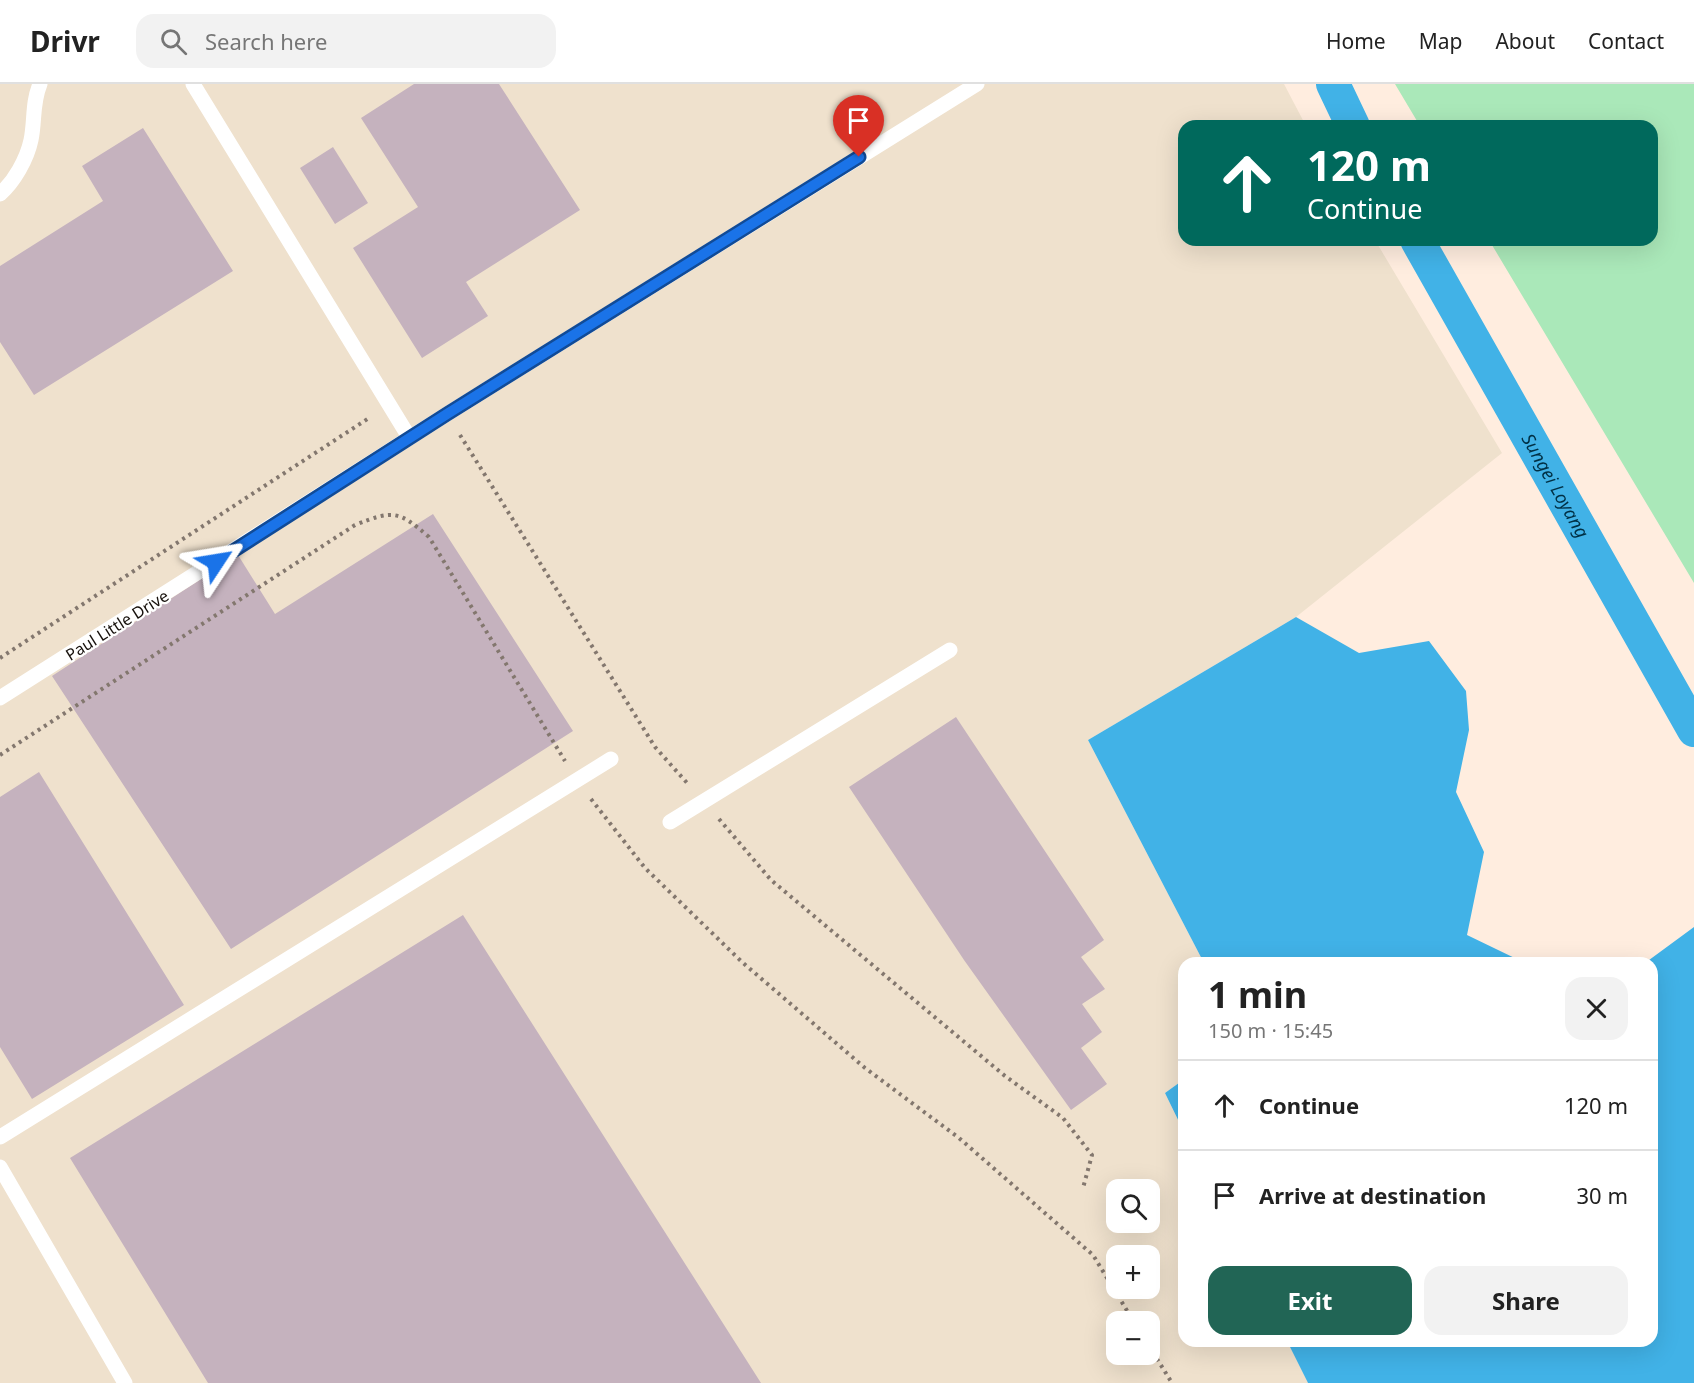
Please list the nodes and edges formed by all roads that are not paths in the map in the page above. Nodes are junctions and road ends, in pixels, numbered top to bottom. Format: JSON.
{"nodes":[{"id":1,"x":40,"y":84,"type":"edge"},
{"id":2,"x":193,"y":84,"type":"edge"},
{"id":3,"x":977,"y":84,"type":"edge"},
{"id":4,"x":0,"y":194,"type":"edge"},
{"id":5,"x":410,"y":437,"type":"junction"},
{"id":6,"x":950,"y":650,"type":"dead end"},
{"id":7,"x":0,"y":698,"type":"edge"},
{"id":8,"x":611,"y":759,"type":"dead end"},
{"id":9,"x":670,"y":822,"type":"dead end"},
{"id":10,"x":0,"y":1137,"type":"edge"},
{"id":11,"x":0,"y":1167,"type":"edge"},
{"id":12,"x":125,"y":1383,"type":"edge"}],
"edges":[{"from":1,"to":4,"type":"lane"},
{"from":2,"to":5,"type":"lane"},
{"from":3,"to":5,"type":"lane","name":"Paul Little Drive"},
{"from":5,"to":7,"type":"lane","name":"Paul Little Drive"},
{"from":6,"to":9,"type":"lane"},
{"from":8,"to":10,"type":"lane"},
{"from":11,"to":12,"type":"lane"}]}
